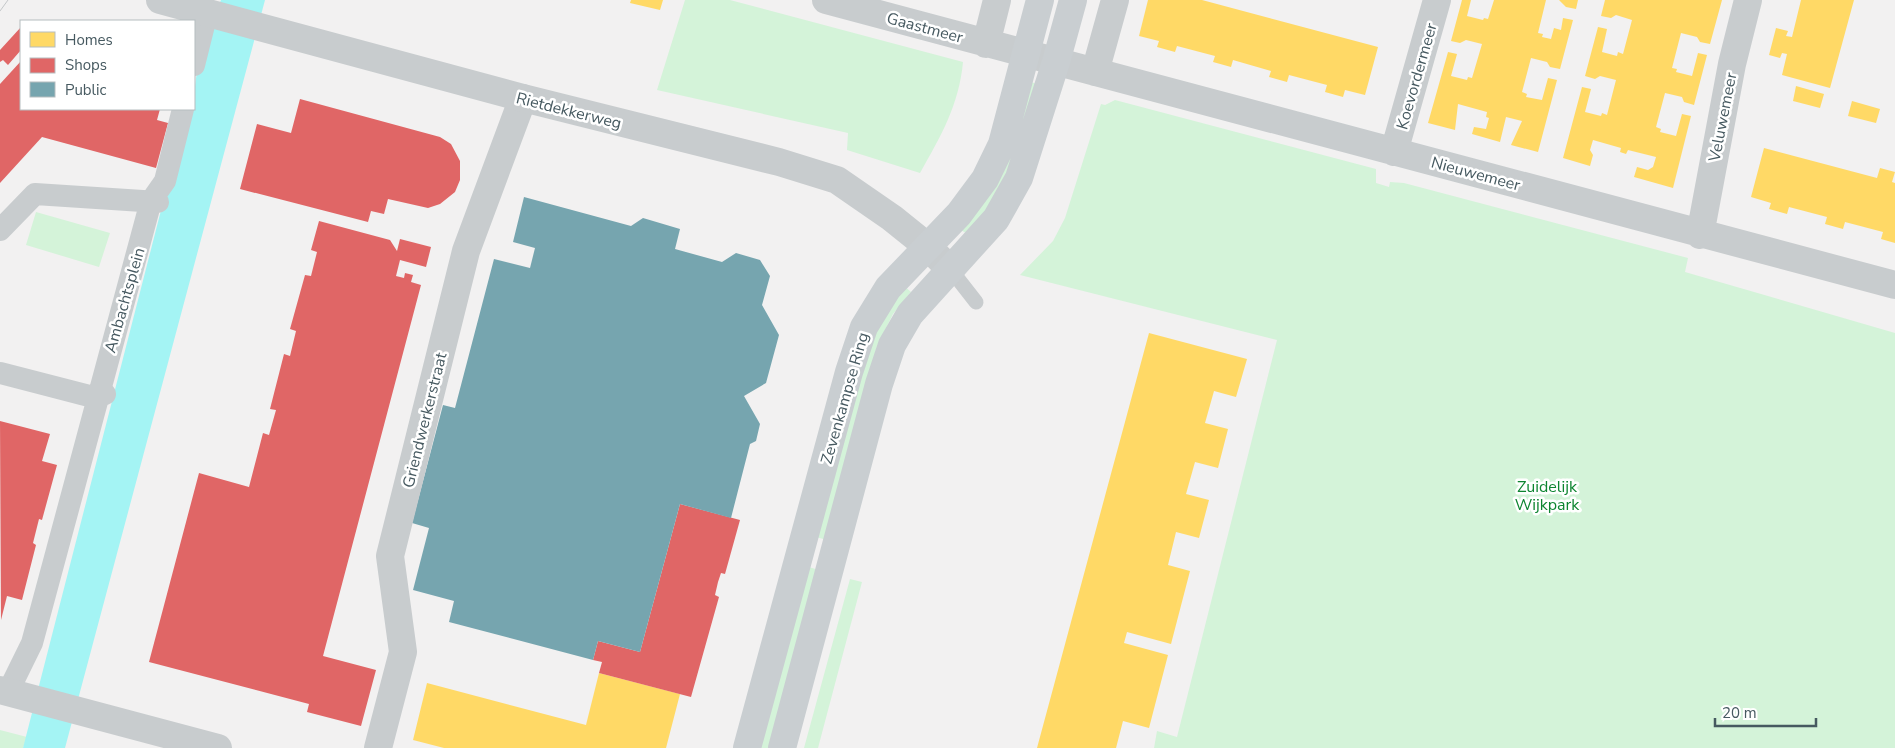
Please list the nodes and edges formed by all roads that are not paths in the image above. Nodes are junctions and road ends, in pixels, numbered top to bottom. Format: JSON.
{"nodes":[{"id":1,"x":160,"y":0,"type":"edge"},
{"id":2,"x":826,"y":0,"type":"edge"},
{"id":3,"x":997,"y":0,"type":"edge"},
{"id":4,"x":1040,"y":0,"type":"edge"},
{"id":5,"x":1073,"y":0,"type":"edge"},
{"id":6,"x":1115,"y":0,"type":"edge"},
{"id":7,"x":1437,"y":0,"type":"edge"},
{"id":8,"x":1748,"y":0,"type":"edge"},
{"id":9,"x":207,"y":13,"type":"junction"},
{"id":10,"x":986,"y":44,"type":"junction"},
{"id":11,"x":1026,"y":54,"type":"junction"},
{"id":12,"x":195,"y":61,"type":"edge"},
{"id":13,"x":1056,"y":62,"type":"junction"},
{"id":14,"x":1095,"y":72,"type":"junction"},
{"id":15,"x":523,"y":98,"type":"junction"},
{"id":16,"x":183,"y":110,"type":"edge"},
{"id":17,"x":1394,"y":152,"type":"junction"},
{"id":18,"x":158,"y":195,"type":"junction"},
{"id":19,"x":0,"y":230,"type":"edge"},
{"id":20,"x":1700,"y":234,"type":"junction"},
{"id":21,"x":928,"y":247,"type":"junction"},
{"id":22,"x":951,"y":270,"type":"junction"},
{"id":23,"x":1895,"y":285,"type":"edge"},
{"id":24,"x":976,"y":302,"type":"dead end"},
{"id":25,"x":0,"y":374,"type":"edge"},
{"id":26,"x":101,"y":396,"type":"junction"},
{"id":27,"x":13,"y":693,"type":"edge"},
{"id":28,"x":218,"y":748,"type":"edge"},
{"id":29,"x":378,"y":748,"type":"edge"},
{"id":30,"x":746,"y":748,"type":"edge"},
{"id":31,"x":782,"y":748,"type":"edge"}],
"edges":[{"from":1,"to":9,"type":"street","name":"Rietdekkerweg"},
{"from":2,"to":10,"type":"street","name":"Gaastmeer"},
{"from":3,"to":10,"type":"street"},
{"from":4,"to":11,"type":"main road","name":"Zevenkampse Ring"},
{"from":5,"to":13,"type":"main road","name":"Zevenkampse Ring"},
{"from":6,"to":14,"type":"street"},
{"from":7,"to":17,"type":"street","name":"Koevordermeer"},
{"from":8,"to":20,"type":"street","name":"Veluwemeer"},
{"from":9,"to":12,"type":"street"},
{"from":9,"to":15,"type":"street","name":"Rietdekkerweg"},
{"from":10,"to":11,"type":"street","name":"Gaastmeer"},
{"from":11,"to":13,"type":"street","name":"Gaastmeer"},
{"from":11,"to":21,"type":"main road","name":"Zevenkampse Ring"},
{"from":13,"to":14,"type":"street","name":"Nieuwemeer"},
{"from":13,"to":22,"type":"main road","name":"Zevenkampse Ring"},
{"from":14,"to":17,"type":"street","name":"Nieuwemeer"},
{"from":15,"to":21,"type":"street","name":"Rietdekkerweg"},
{"from":15,"to":29,"type":"street","name":"Griendwerkerstraat"},
{"from":16,"to":18,"type":"street","name":"Ambachtsplein"},
{"from":17,"to":20,"type":"street","name":"Nieuwemeer"},
{"from":18,"to":19,"type":"street"},
{"from":18,"to":26,"type":"street","name":"Ambachtsplein"},
{"from":20,"to":23,"type":"street","name":"Nieuwemeer"},
{"from":21,"to":22,"type":"street","name":"Rietdekkerweg"},
{"from":21,"to":30,"type":"main road","name":"Zevenkampse Ring"},
{"from":22,"to":24,"type":"lane"},
{"from":22,"to":31,"type":"main road","name":"Zevenkampse Ring"},
{"from":25,"to":26,"type":"street"},
{"from":26,"to":27,"type":"street","name":"Ambachtsplein"},
{"from":27,"to":28,"type":"street"}]}
